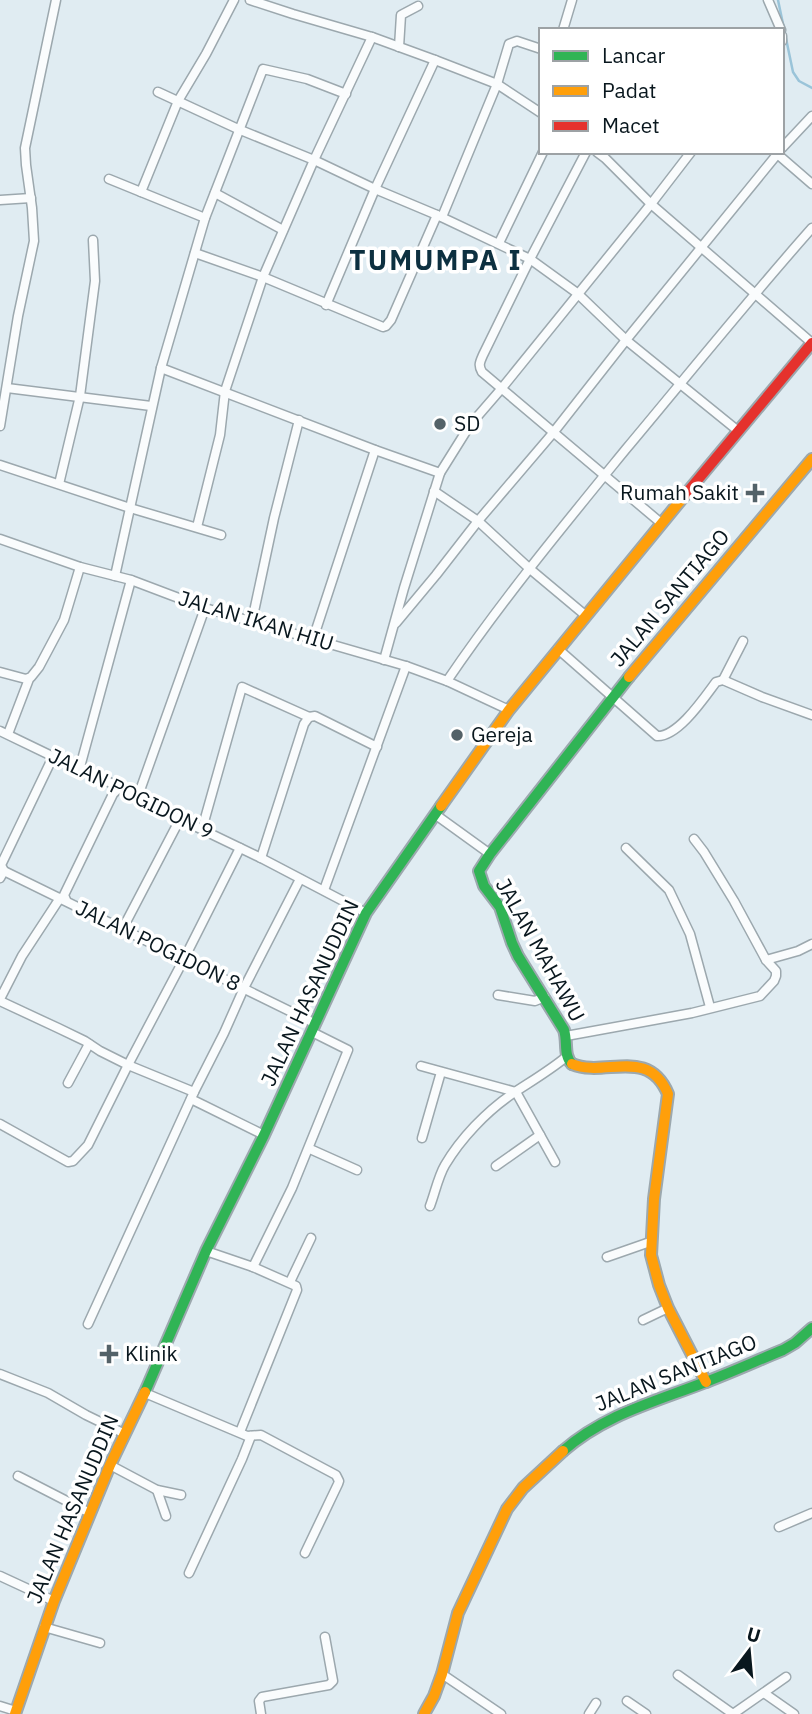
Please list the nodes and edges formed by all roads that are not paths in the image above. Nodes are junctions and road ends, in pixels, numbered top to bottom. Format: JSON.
{"nodes":[{"id":1,"x":56,"y":0,"type":"edge"},
{"id":2,"x":234,"y":0,"type":"edge"},
{"id":3,"x":250,"y":0,"type":"edge"},
{"id":4,"x":572,"y":0,"type":"edge"},
{"id":5,"x":768,"y":0,"type":"edge"},
{"id":6,"x":418,"y":6,"type":"dead end"},
{"id":7,"x":565,"y":28,"type":"edge"},
{"id":8,"x":780,"y":28,"type":"edge"},
{"id":9,"x":372,"y":37,"type":"junction"},
{"id":10,"x":399,"y":47,"type":"junction"},
{"id":11,"x":539,"y":48,"type":"edge"},
{"id":12,"x":435,"y":60,"type":"junction"},
{"id":13,"x":497,"y":84,"type":"junction"},
{"id":14,"x":158,"y":92,"type":"dead end"},
{"id":15,"x":346,"y":94,"type":"junction"},
{"id":16,"x":178,"y":101,"type":"junction"},
{"id":17,"x":539,"y":112,"type":"edge"},
{"id":18,"x":812,"y":116,"type":"edge"},
{"id":19,"x":238,"y":130,"type":"junction"},
{"id":20,"x":784,"y":146,"type":"edge"},
{"id":21,"x":542,"y":154,"type":"edge"},
{"id":22,"x":585,"y":154,"type":"edge"},
{"id":23,"x":604,"y":154,"type":"edge"},
{"id":24,"x":689,"y":154,"type":"edge"},
{"id":25,"x":776,"y":154,"type":"edge"},
{"id":26,"x":780,"y":154,"type":"edge"},
{"id":27,"x":314,"y":160,"type":"junction"},
{"id":28,"x":108,"y":179,"type":"dead end"},
{"id":29,"x":812,"y":184,"type":"edge"},
{"id":30,"x":376,"y":189,"type":"junction"},
{"id":31,"x":141,"y":192,"type":"junction"},
{"id":32,"x":215,"y":193,"type":"junction"},
{"id":33,"x":31,"y":198,"type":"junction"},
{"id":34,"x":0,"y":200,"type":"edge"},
{"id":35,"x":651,"y":204,"type":"junction"},
{"id":36,"x":440,"y":216,"type":"junction"},
{"id":37,"x":205,"y":218,"type":"junction"},
{"id":38,"x":812,"y":228,"type":"edge"},
{"id":39,"x":283,"y":230,"type":"junction"},
{"id":40,"x":93,"y":240,"type":"dead end"},
{"id":41,"x":499,"y":243,"type":"junction"},
{"id":42,"x":701,"y":247,"type":"junction"},
{"id":43,"x":195,"y":253,"type":"junction"},
{"id":44,"x":530,"y":259,"type":"junction"},
{"id":45,"x":263,"y":277,"type":"junction"},
{"id":46,"x":755,"y":292,"type":"junction"},
{"id":47,"x":578,"y":293,"type":"junction"},
{"id":48,"x":326,"y":305,"type":"junction"},
{"id":49,"x":626,"y":340,"type":"junction"},
{"id":50,"x":812,"y":343,"type":"edge"},
{"id":51,"x":161,"y":368,"type":"junction"},
{"id":52,"x":680,"y":384,"type":"junction"},
{"id":53,"x":7,"y":388,"type":"junction"},
{"id":54,"x":502,"y":388,"type":"junction"},
{"id":55,"x":225,"y":391,"type":"junction"},
{"id":56,"x":80,"y":396,"type":"junction"},
{"id":57,"x":151,"y":406,"type":"junction"},
{"id":58,"x":299,"y":420,"type":"junction"},
{"id":59,"x":0,"y":426,"type":"edge"},
{"id":60,"x":737,"y":430,"type":"junction"},
{"id":61,"x":553,"y":433,"type":"junction"},
{"id":62,"x":375,"y":450,"type":"junction"},
{"id":63,"x":812,"y":459,"type":"edge"},
{"id":64,"x":0,"y":465,"type":"edge"},
{"id":65,"x":440,"y":473,"type":"junction"},
{"id":66,"x":604,"y":476,"type":"junction"},
{"id":67,"x":59,"y":484,"type":"junction"},
{"id":68,"x":434,"y":491,"type":"junction"},
{"id":69,"x":130,"y":508,"type":"junction"},
{"id":70,"x":478,"y":521,"type":"junction"},
{"id":71,"x":661,"y":523,"type":"junction"},
{"id":72,"x":197,"y":527,"type":"junction"},
{"id":73,"x":221,"y":535,"type":"dead end"},
{"id":74,"x":0,"y":539,"type":"edge"},
{"id":75,"x":80,"y":567,"type":"junction"},
{"id":76,"x":530,"y":569,"type":"junction"},
{"id":77,"x":115,"y":576,"type":"junction"},
{"id":78,"x":131,"y":580,"type":"junction"},
{"id":79,"x":205,"y":608,"type":"junction"},
{"id":80,"x":585,"y":615,"type":"junction"},
{"id":81,"x":252,"y":621,"type":"junction"},
{"id":82,"x":396,"y":623,"type":"junction"},
{"id":83,"x":313,"y":639,"type":"junction"},
{"id":84,"x":743,"y":641,"type":"dead end"},
{"id":85,"x":558,"y":649,"type":"junction"},
{"id":86,"x":384,"y":660,"type":"junction"},
{"id":87,"x":405,"y":666,"type":"junction"},
{"id":88,"x":0,"y":672,"type":"edge"},
{"id":89,"x":29,"y":679,"type":"junction"},
{"id":90,"x":723,"y":680,"type":"junction"},
{"id":91,"x":447,"y":681,"type":"junction"},
{"id":92,"x":613,"y":697,"type":"junction"},
{"id":93,"x":509,"y":710,"type":"junction"},
{"id":94,"x":812,"y":715,"type":"edge"},
{"id":95,"x":309,"y":717,"type":"junction"},
{"id":96,"x":4,"y":732,"type":"edge"},
{"id":97,"x":377,"y":747,"type":"junction"},
{"id":98,"x":58,"y":760,"type":"junction"},
{"id":99,"x":80,"y":766,"type":"junction"},
{"id":100,"x":120,"y":787,"type":"junction"},
{"id":101,"x":138,"y":796,"type":"junction"},
{"id":102,"x":436,"y":815,"type":"junction"},
{"id":103,"x":180,"y":819,"type":"junction"},
{"id":104,"x":202,"y":829,"type":"junction"},
{"id":105,"x":694,"y":839,"type":"dead end"},
{"id":106,"x":240,"y":848,"type":"junction"},
{"id":107,"x":626,"y":848,"type":"dead end"},
{"id":108,"x":490,"y":855,"type":"junction"},
{"id":109,"x":261,"y":858,"type":"junction"},
{"id":110,"x":1,"y":872,"type":"edge"},
{"id":111,"x":300,"y":879,"type":"junction"},
{"id":112,"x":324,"y":890,"type":"junction"},
{"id":113,"x":63,"y":899,"type":"junction"},
{"id":114,"x":366,"y":913,"type":"junction"},
{"id":115,"x":123,"y":928,"type":"junction"},
{"id":116,"x":812,"y":944,"type":"edge"},
{"id":117,"x":184,"y":959,"type":"junction"},
{"id":118,"x":766,"y":960,"type":"junction"},
{"id":119,"x":244,"y":988,"type":"junction"},
{"id":120,"x":498,"y":995,"type":"dead end"},
{"id":121,"x":545,"y":998,"type":"junction"},
{"id":122,"x":0,"y":1000,"type":"edge"},
{"id":123,"x":710,"y":1007,"type":"junction"},
{"id":124,"x":314,"y":1028,"type":"junction"},
{"id":125,"x":566,"y":1036,"type":"junction"},
{"id":126,"x":89,"y":1044,"type":"junction"},
{"id":127,"x":566,"y":1058,"type":"junction"},
{"id":128,"x":128,"y":1065,"type":"junction"},
{"id":129,"x":421,"y":1066,"type":"dead end"},
{"id":130,"x":441,"y":1072,"type":"junction"},
{"id":131,"x":68,"y":1083,"type":"dead end"},
{"id":132,"x":516,"y":1092,"type":"junction"},
{"id":133,"x":192,"y":1096,"type":"junction"},
{"id":134,"x":0,"y":1124,"type":"edge"},
{"id":135,"x":264,"y":1135,"type":"junction"},
{"id":136,"x":540,"y":1135,"type":"junction"},
{"id":137,"x":422,"y":1138,"type":"dead end"},
{"id":138,"x":310,"y":1149,"type":"junction"},
{"id":139,"x":555,"y":1162,"type":"dead end"},
{"id":140,"x":496,"y":1166,"type":"dead end"},
{"id":141,"x":357,"y":1170,"type":"dead end"},
{"id":142,"x":430,"y":1206,"type":"dead end"},
{"id":143,"x":311,"y":1238,"type":"dead end"},
{"id":144,"x":650,"y":1242,"type":"junction"},
{"id":145,"x":206,"y":1251,"type":"junction"},
{"id":146,"x":607,"y":1257,"type":"dead end"},
{"id":147,"x":253,"y":1267,"type":"junction"},
{"id":148,"x":290,"y":1282,"type":"junction"},
{"id":149,"x":668,"y":1308,"type":"junction"},
{"id":150,"x":643,"y":1320,"type":"dead end"},
{"id":151,"x":88,"y":1324,"type":"dead end"},
{"id":152,"x":812,"y":1328,"type":"edge"},
{"id":153,"x":0,"y":1374,"type":"edge"},
{"id":154,"x":706,"y":1382,"type":"junction"},
{"id":155,"x":145,"y":1393,"type":"junction"},
{"id":156,"x":240,"y":1432,"type":"junction"},
{"id":157,"x":125,"y":1434,"type":"junction"},
{"id":158,"x":251,"y":1436,"type":"junction"},
{"id":159,"x":110,"y":1465,"type":"junction"},
{"id":160,"x":18,"y":1476,"type":"dead end"},
{"id":161,"x":157,"y":1490,"type":"junction"},
{"id":162,"x":181,"y":1494,"type":"dead end"},
{"id":163,"x":90,"y":1513,"type":"junction"},
{"id":164,"x":812,"y":1514,"type":"edge"},
{"id":165,"x":166,"y":1516,"type":"dead end"},
{"id":166,"x":779,"y":1527,"type":"dead end"},
{"id":167,"x":304,"y":1553,"type":"dead end"},
{"id":168,"x":189,"y":1573,"type":"dead end"},
{"id":169,"x":0,"y":1576,"type":"edge"},
{"id":170,"x":54,"y":1601,"type":"junction"},
{"id":171,"x":44,"y":1627,"type":"junction"},
{"id":172,"x":325,"y":1637,"type":"dead end"},
{"id":173,"x":100,"y":1643,"type":"dead end"},
{"id":174,"x":442,"y":1674,"type":"junction"},
{"id":175,"x":678,"y":1675,"type":"dead end"},
{"id":176,"x":786,"y":1677,"type":"dead end"},
{"id":177,"x":764,"y":1693,"type":"junction"},
{"id":178,"x":627,"y":1701,"type":"dead end"},
{"id":179,"x":596,"y":1703,"type":"dead end"},
{"id":180,"x":0,"y":1706,"type":"edge"},
{"id":181,"x":16,"y":1713,"type":"edge"},
{"id":182,"x":261,"y":1714,"type":"edge"},
{"id":183,"x":424,"y":1714,"type":"edge"},
{"id":184,"x":501,"y":1714,"type":"edge"},
{"id":185,"x":589,"y":1714,"type":"edge"},
{"id":186,"x":646,"y":1714,"type":"edge"},
{"id":187,"x":733,"y":1714,"type":"edge"},
{"id":188,"x":794,"y":1714,"type":"edge"}],
"edges":[{"from":1,"to":33,"type":"street"},
{"from":2,"to":16,"type":"street"},
{"from":3,"to":9,"type":"street"},
{"from":4,"to":7,"type":"street"},
{"from":5,"to":8,"type":"street"},
{"from":6,"to":10,"type":"street"},
{"from":9,"to":10,"type":"street"},
{"from":9,"to":15,"type":"street"},
{"from":10,"to":12,"type":"street"},
{"from":11,"to":13,"type":"street"},
{"from":12,"to":13,"type":"street"},
{"from":12,"to":30,"type":"street"},
{"from":13,"to":17,"type":"street"},
{"from":13,"to":36,"type":"street"},
{"from":14,"to":16,"type":"street"},
{"from":15,"to":19,"type":"street"},
{"from":15,"to":27,"type":"street"},
{"from":16,"to":19,"type":"street"},
{"from":16,"to":31,"type":"street"},
{"from":18,"to":20,"type":"street"},
{"from":19,"to":27,"type":"street"},
{"from":19,"to":32,"type":"street"},
{"from":21,"to":41,"type":"street"},
{"from":22,"to":44,"type":"street"},
{"from":23,"to":35,"type":"street"},
{"from":24,"to":35,"type":"street"},
{"from":25,"to":42,"type":"street"},
{"from":26,"to":29,"type":"street"},
{"from":27,"to":30,"type":"street"},
{"from":27,"to":39,"type":"street"},
{"from":28,"to":31,"type":"street"},
{"from":30,"to":36,"type":"street"},
{"from":30,"to":48,"type":"street"},
{"from":31,"to":37,"type":"street"},
{"from":32,"to":37,"type":"street"},
{"from":32,"to":39,"type":"street"},
{"from":33,"to":34,"type":"street"},
{"from":33,"to":53,"type":"street"},
{"from":35,"to":42,"type":"street"},
{"from":35,"to":47,"type":"street"},
{"from":36,"to":41,"type":"street"},
{"from":36,"to":48,"type":"street"},
{"from":37,"to":43,"type":"street"},
{"from":38,"to":46,"type":"street"},
{"from":39,"to":45,"type":"street"},
{"from":40,"to":56,"type":"street"},
{"from":41,"to":44,"type":"street"},
{"from":42,"to":46,"type":"street"},
{"from":42,"to":49,"type":"street"},
{"from":43,"to":45,"type":"street"},
{"from":43,"to":51,"type":"street"},
{"from":44,"to":47,"type":"street"},
{"from":44,"to":54,"type":"street"},
{"from":45,"to":48,"type":"street"},
{"from":45,"to":55,"type":"street"},
{"from":46,"to":50,"type":"street"},
{"from":46,"to":52,"type":"street"},
{"from":47,"to":49,"type":"street"},
{"from":47,"to":54,"type":"street"},
{"from":49,"to":52,"type":"street"},
{"from":49,"to":61,"type":"street"},
{"from":50,"to":60,"type":"main road","name":"JALAN HASANUDDIN"},
{"from":51,"to":55,"type":"street"},
{"from":51,"to":57,"type":"street"},
{"from":52,"to":60,"type":"street"},
{"from":52,"to":66,"type":"street"},
{"from":53,"to":56,"type":"street"},
{"from":53,"to":59,"type":"street"},
{"from":54,"to":61,"type":"street"},
{"from":54,"to":65,"type":"street"},
{"from":55,"to":58,"type":"street"},
{"from":55,"to":72,"type":"street"},
{"from":56,"to":57,"type":"street"},
{"from":56,"to":67,"type":"street"},
{"from":57,"to":69,"type":"street"},
{"from":58,"to":62,"type":"street"},
{"from":58,"to":81,"type":"street"},
{"from":60,"to":71,"type":"main road","name":"JALAN HASANUDDIN"},
{"from":61,"to":66,"type":"street"},
{"from":61,"to":70,"type":"street"},
{"from":62,"to":65,"type":"street"},
{"from":62,"to":83,"type":"street"},
{"from":63,"to":92,"type":"main road","name":"JALAN SANTIAGO"},
{"from":64,"to":67,"type":"street"},
{"from":65,"to":68,"type":"street"},
{"from":66,"to":71,"type":"street"},
{"from":66,"to":76,"type":"street"},
{"from":67,"to":69,"type":"street"},
{"from":68,"to":70,"type":"street"},
{"from":68,"to":82,"type":"street"},
{"from":69,"to":72,"type":"street"},
{"from":69,"to":77,"type":"street"},
{"from":70,"to":76,"type":"street"},
{"from":70,"to":82,"type":"street"},
{"from":71,"to":80,"type":"main road","name":"JALAN HASANUDDIN"},
{"from":72,"to":73,"type":"street"},
{"from":74,"to":75,"type":"street","name":"JALAN IKAN HIU"},
{"from":75,"to":77,"type":"street","name":"JALAN IKAN HIU"},
{"from":75,"to":89,"type":"street"},
{"from":76,"to":80,"type":"street"},
{"from":76,"to":91,"type":"street"},
{"from":77,"to":78,"type":"street","name":"JALAN IKAN HIU"},
{"from":78,"to":79,"type":"street","name":"JALAN IKAN HIU"},
{"from":78,"to":99,"type":"street"},
{"from":79,"to":81,"type":"street","name":"JALAN IKAN HIU"},
{"from":79,"to":101,"type":"street"},
{"from":80,"to":85,"type":"main road","name":"JALAN HASANUDDIN"},
{"from":81,"to":83,"type":"street","name":"JALAN IKAN HIU"},
{"from":82,"to":86,"type":"street"},
{"from":83,"to":86,"type":"street","name":"JALAN IKAN HIU"},
{"from":84,"to":90,"type":"street","name":"JALAN SANTIAGO"},
{"from":85,"to":92,"type":"street","name":"JALAN SANTIAGO"},
{"from":85,"to":93,"type":"main road","name":"JALAN HASANUDDIN"},
{"from":86,"to":87,"type":"street","name":"JALAN IKAN HIU"},
{"from":87,"to":91,"type":"street","name":"JALAN IKAN HIU"},
{"from":87,"to":97,"type":"street"},
{"from":88,"to":89,"type":"street"},
{"from":89,"to":96,"type":"street"},
{"from":90,"to":92,"type":"street","name":"JALAN SANTIAGO"},
{"from":90,"to":94,"type":"street"},
{"from":91,"to":93,"type":"street","name":"JALAN IKAN HIU"},
{"from":92,"to":108,"type":"main road","name":"JALAN MAHAWU"},
{"from":93,"to":102,"type":"main road","name":"JALAN HASANUDDIN"},
{"from":95,"to":97,"type":"street"},
{"from":95,"to":104,"type":"street"},
{"from":95,"to":109,"type":"street"},
{"from":96,"to":98,"type":"street","name":"JALAN POGIDON 9"},
{"from":97,"to":112,"type":"street"},
{"from":98,"to":99,"type":"street","name":"JALAN POGIDON 9"},
{"from":98,"to":110,"type":"street"},
{"from":99,"to":100,"type":"street","name":"JALAN POGIDON 9"},
{"from":100,"to":101,"type":"street","name":"JALAN POGIDON 9"},
{"from":100,"to":113,"type":"street"},
{"from":101,"to":103,"type":"street","name":"JALAN POGIDON 9"},
{"from":102,"to":108,"type":"street"},
{"from":102,"to":114,"type":"main road","name":"JALAN HASANUDDIN"},
{"from":103,"to":104,"type":"street","name":"JALAN POGIDON 9"},
{"from":103,"to":115,"type":"street"},
{"from":104,"to":106,"type":"street","name":"JALAN POGIDON 9"},
{"from":105,"to":118,"type":"street"},
{"from":106,"to":109,"type":"street","name":"JALAN POGIDON 9"},
{"from":106,"to":117,"type":"street"},
{"from":107,"to":123,"type":"street"},
{"from":108,"to":121,"type":"main road","name":"JALAN MAHAWU"},
{"from":109,"to":111,"type":"street","name":"JALAN POGIDON 9"},
{"from":110,"to":113,"type":"street","name":"JALAN POGIDON 8"},
{"from":111,"to":112,"type":"street","name":"JALAN POGIDON 9"},
{"from":111,"to":119,"type":"street"},
{"from":112,"to":114,"type":"street","name":"JALAN POGIDON 9"},
{"from":113,"to":115,"type":"street","name":"JALAN POGIDON 8"},
{"from":113,"to":122,"type":"street"},
{"from":114,"to":124,"type":"main road","name":"JALAN HASANUDDIN"},
{"from":115,"to":117,"type":"street","name":"JALAN POGIDON 8"},
{"from":116,"to":118,"type":"street"},
{"from":117,"to":119,"type":"street","name":"JALAN POGIDON 8"},
{"from":117,"to":128,"type":"street"},
{"from":118,"to":123,"type":"street"},
{"from":119,"to":124,"type":"street","name":"JALAN POGIDON 8"},
{"from":119,"to":133,"type":"street"},
{"from":120,"to":121,"type":"street"},
{"from":121,"to":125,"type":"main road","name":"JALAN MAHAWU"},
{"from":122,"to":126,"type":"street"},
{"from":123,"to":125,"type":"street"},
{"from":124,"to":135,"type":"main road","name":"JALAN HASANUDDIN"},
{"from":124,"to":138,"type":"street","name":"JALAN POGIDON 8"},
{"from":125,"to":127,"type":"main road","name":"JALAN MAHAWU"},
{"from":126,"to":128,"type":"street"},
{"from":126,"to":131,"type":"street"},
{"from":127,"to":132,"type":"street"},
{"from":127,"to":144,"type":"main road"},
{"from":128,"to":133,"type":"street"},
{"from":128,"to":134,"type":"street"},
{"from":129,"to":130,"type":"street"},
{"from":130,"to":132,"type":"street"},
{"from":130,"to":137,"type":"street"},
{"from":132,"to":136,"type":"street"},
{"from":132,"to":142,"type":"street"},
{"from":133,"to":135,"type":"street"},
{"from":133,"to":151,"type":"street"},
{"from":135,"to":145,"type":"main road","name":"JALAN HASANUDDIN"},
{"from":136,"to":139,"type":"street"},
{"from":136,"to":140,"type":"street"},
{"from":138,"to":141,"type":"street"},
{"from":138,"to":147,"type":"street"},
{"from":143,"to":148,"type":"street"},
{"from":144,"to":146,"type":"street"},
{"from":144,"to":149,"type":"main road"},
{"from":145,"to":147,"type":"street"},
{"from":145,"to":155,"type":"main road","name":"JALAN HASANUDDIN"},
{"from":147,"to":148,"type":"street"},
{"from":148,"to":156,"type":"street"},
{"from":149,"to":150,"type":"street"},
{"from":149,"to":154,"type":"main road"},
{"from":152,"to":154,"type":"main road","name":"JALAN SANTIAGO"},
{"from":153,"to":157,"type":"street"},
{"from":154,"to":174,"type":"main road","name":"JALAN SANTIAGO"},
{"from":155,"to":156,"type":"street"},
{"from":155,"to":157,"type":"main road","name":"JALAN HASANUDDIN"},
{"from":156,"to":158,"type":"street"},
{"from":157,"to":159,"type":"main road","name":"JALAN HASANUDDIN"},
{"from":158,"to":167,"type":"street"},
{"from":158,"to":168,"type":"street"},
{"from":159,"to":161,"type":"street"},
{"from":159,"to":163,"type":"main road","name":"JALAN HASANUDDIN"},
{"from":160,"to":163,"type":"street"},
{"from":161,"to":162,"type":"street"},
{"from":161,"to":165,"type":"street"},
{"from":163,"to":170,"type":"main road","name":"JALAN HASANUDDIN"},
{"from":164,"to":166,"type":"street"},
{"from":169,"to":170,"type":"street"},
{"from":170,"to":171,"type":"main road","name":"JALAN HASANUDDIN"},
{"from":171,"to":173,"type":"street"},
{"from":171,"to":181,"type":"main road","name":"JALAN HASANUDDIN"},
{"from":172,"to":182,"type":"street"},
{"from":174,"to":183,"type":"main road","name":"JALAN SANTIAGO"},
{"from":174,"to":184,"type":"street"},
{"from":175,"to":187,"type":"street"},
{"from":176,"to":177,"type":"street"},
{"from":177,"to":187,"type":"street"},
{"from":177,"to":188,"type":"street"},
{"from":178,"to":186,"type":"street"},
{"from":179,"to":185,"type":"street"},
{"from":180,"to":181,"type":"street"}]}
